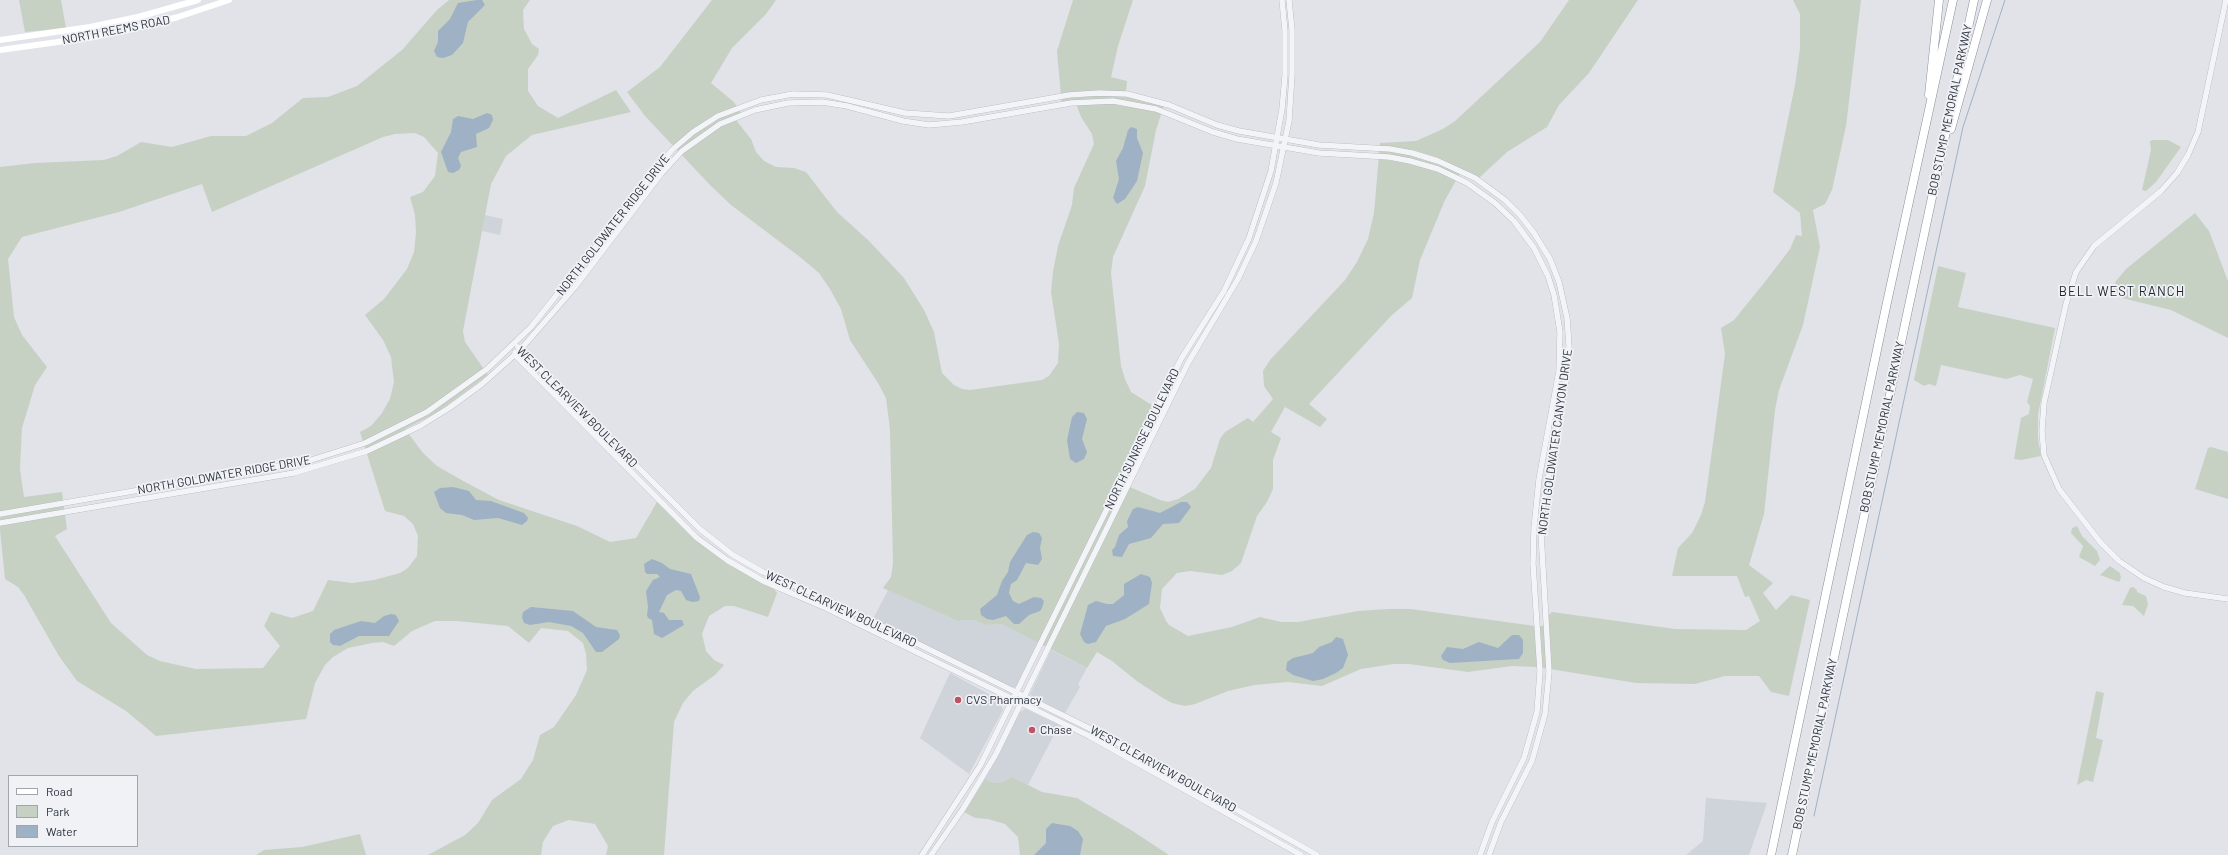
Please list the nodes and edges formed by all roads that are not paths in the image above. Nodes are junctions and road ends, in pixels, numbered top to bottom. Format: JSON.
{"nodes":[{"id":1,"x":198,"y":0,"type":"edge"},
{"id":2,"x":229,"y":0,"type":"edge"},
{"id":3,"x":1282,"y":0,"type":"edge"},
{"id":4,"x":1289,"y":0,"type":"edge"},
{"id":5,"x":1940,"y":0,"type":"edge"},
{"id":6,"x":1953,"y":0,"type":"edge"},
{"id":7,"x":1974,"y":0,"type":"edge"},
{"id":8,"x":1987,"y":0,"type":"edge"},
{"id":9,"x":2226,"y":0,"type":"edge"},
{"id":10,"x":0,"y":40,"type":"edge"},
{"id":11,"x":0,"y":50,"type":"edge"},
{"id":12,"x":1929,"y":109,"type":"junction"},
{"id":13,"x":1282,"y":139,"type":"junction"},
{"id":14,"x":1280,"y":147,"type":"junction"},
{"id":15,"x":1924,"y":232,"type":"junction"},
{"id":16,"x":514,"y":345,"type":"junction"},
{"id":17,"x":522,"y":349,"type":"junction"},
{"id":18,"x":515,"y":355,"type":"junction"},
{"id":19,"x":0,"y":514,"type":"edge"},
{"id":20,"x":0,"y":523,"type":"edge"},
{"id":21,"x":2228,"y":599,"type":"edge"},
{"id":22,"x":1052,"y":632,"type":"junction"},
{"id":23,"x":1045,"y":646,"type":"junction"},
{"id":24,"x":1018,"y":692,"type":"junction"},
{"id":25,"x":1025,"y":696,"type":"junction"},
{"id":26,"x":1015,"y":699,"type":"junction"},
{"id":27,"x":1022,"y":703,"type":"junction"},
{"id":28,"x":980,"y":766,"type":"junction"},
{"id":29,"x":986,"y":771,"type":"junction"},
{"id":30,"x":922,"y":855,"type":"edge"},
{"id":31,"x":932,"y":855,"type":"edge"},
{"id":32,"x":1301,"y":855,"type":"edge"},
{"id":33,"x":1316,"y":855,"type":"edge"},
{"id":34,"x":1480,"y":855,"type":"edge"},
{"id":35,"x":1489,"y":855,"type":"edge"},
{"id":36,"x":1771,"y":855,"type":"edge"},
{"id":37,"x":1792,"y":855,"type":"edge"}],
"edges":[{"from":1,"to":10,"type":"main road","name":"NORTH REEMS ROAD"},
{"from":2,"to":11,"type":"main road","name":"NORTH REEMS ROAD"},
{"from":3,"to":13,"type":"street","name":"NORTH SUNRISE BOULEVARD"},
{"from":4,"to":13,"type":"street","name":"NORTH SUNRISE BOULEVARD"},
{"from":5,"to":12,"type":"highway"},
{"from":6,"to":12,"type":"highway","name":"BOB STUMP MEMORIAL PARKWAY"},
{"from":7,"to":15,"type":"highway","name":"BOB STUMP MEMORIAL PARKWAY"},
{"from":8,"to":15,"type":"highway"},
{"from":9,"to":21,"type":"street"},
{"from":12,"to":36,"type":"highway","name":"BOB STUMP MEMORIAL PARKWAY"},
{"from":13,"to":14,"type":"street","name":"NORTH SUNRISE BOULEVARD"},
{"from":13,"to":16,"type":"street","name":"NORTH GOLDWATER RIDGE DRIVE"},
{"from":13,"to":35,"type":"street","name":"NORTH GOLDWATER CANYON DRIVE"},
{"from":14,"to":17,"type":"street","name":"NORTH GOLDWATER RIDGE DRIVE"},
{"from":14,"to":22,"type":"street","name":"NORTH SUNRISE BOULEVARD"},
{"from":14,"to":22,"type":"street","name":"NORTH SUNRISE BOULEVARD"},
{"from":14,"to":34,"type":"street","name":"NORTH GOLDWATER CANYON DRIVE"},
{"from":15,"to":37,"type":"highway","name":"BOB STUMP MEMORIAL PARKWAY"},
{"from":16,"to":17,"type":"street","name":"WEST CLEARVIEW BOULEVARD"},
{"from":16,"to":18,"type":"street","name":"WEST CLEARVIEW BOULEVARD"},
{"from":16,"to":19,"type":"street","name":"NORTH GOLDWATER RIDGE DRIVE"},
{"from":17,"to":18,"type":"street","name":"NORTH GOLDWATER RIDGE DRIVE"},
{"from":17,"to":24,"type":"street","name":"WEST CLEARVIEW BOULEVARD"},
{"from":18,"to":20,"type":"street","name":"NORTH GOLDWATER RIDGE DRIVE"},
{"from":18,"to":26,"type":"street","name":"WEST CLEARVIEW BOULEVARD"},
{"from":22,"to":23,"type":"street","name":"NORTH SUNRISE BOULEVARD"},
{"from":23,"to":24,"type":"street","name":"NORTH SUNRISE BOULEVARD"},
{"from":23,"to":25,"type":"street","name":"NORTH SUNRISE BOULEVARD"},
{"from":24,"to":25,"type":"street","name":"WEST CLEARVIEW BOULEVARD"},
{"from":24,"to":26,"type":"street","name":"NORTH SUNRISE BOULEVARD"},
{"from":25,"to":27,"type":"street","name":"NORTH SUNRISE BOULEVARD"},
{"from":25,"to":33,"type":"street","name":"WEST CLEARVIEW BOULEVARD"},
{"from":26,"to":27,"type":"street","name":"WEST CLEARVIEW BOULEVARD"},
{"from":26,"to":28,"type":"street","name":"NORTH SUNRISE BOULEVARD"},
{"from":27,"to":29,"type":"street","name":"NORTH SUNRISE BOULEVARD"},
{"from":27,"to":32,"type":"street","name":"WEST CLEARVIEW BOULEVARD"},
{"from":28,"to":29,"type":"street"},
{"from":28,"to":30,"type":"street","name":"NORTH SUNRISE BOULEVARD"},
{"from":29,"to":31,"type":"street","name":"NORTH SUNRISE BOULEVARD"}]}
